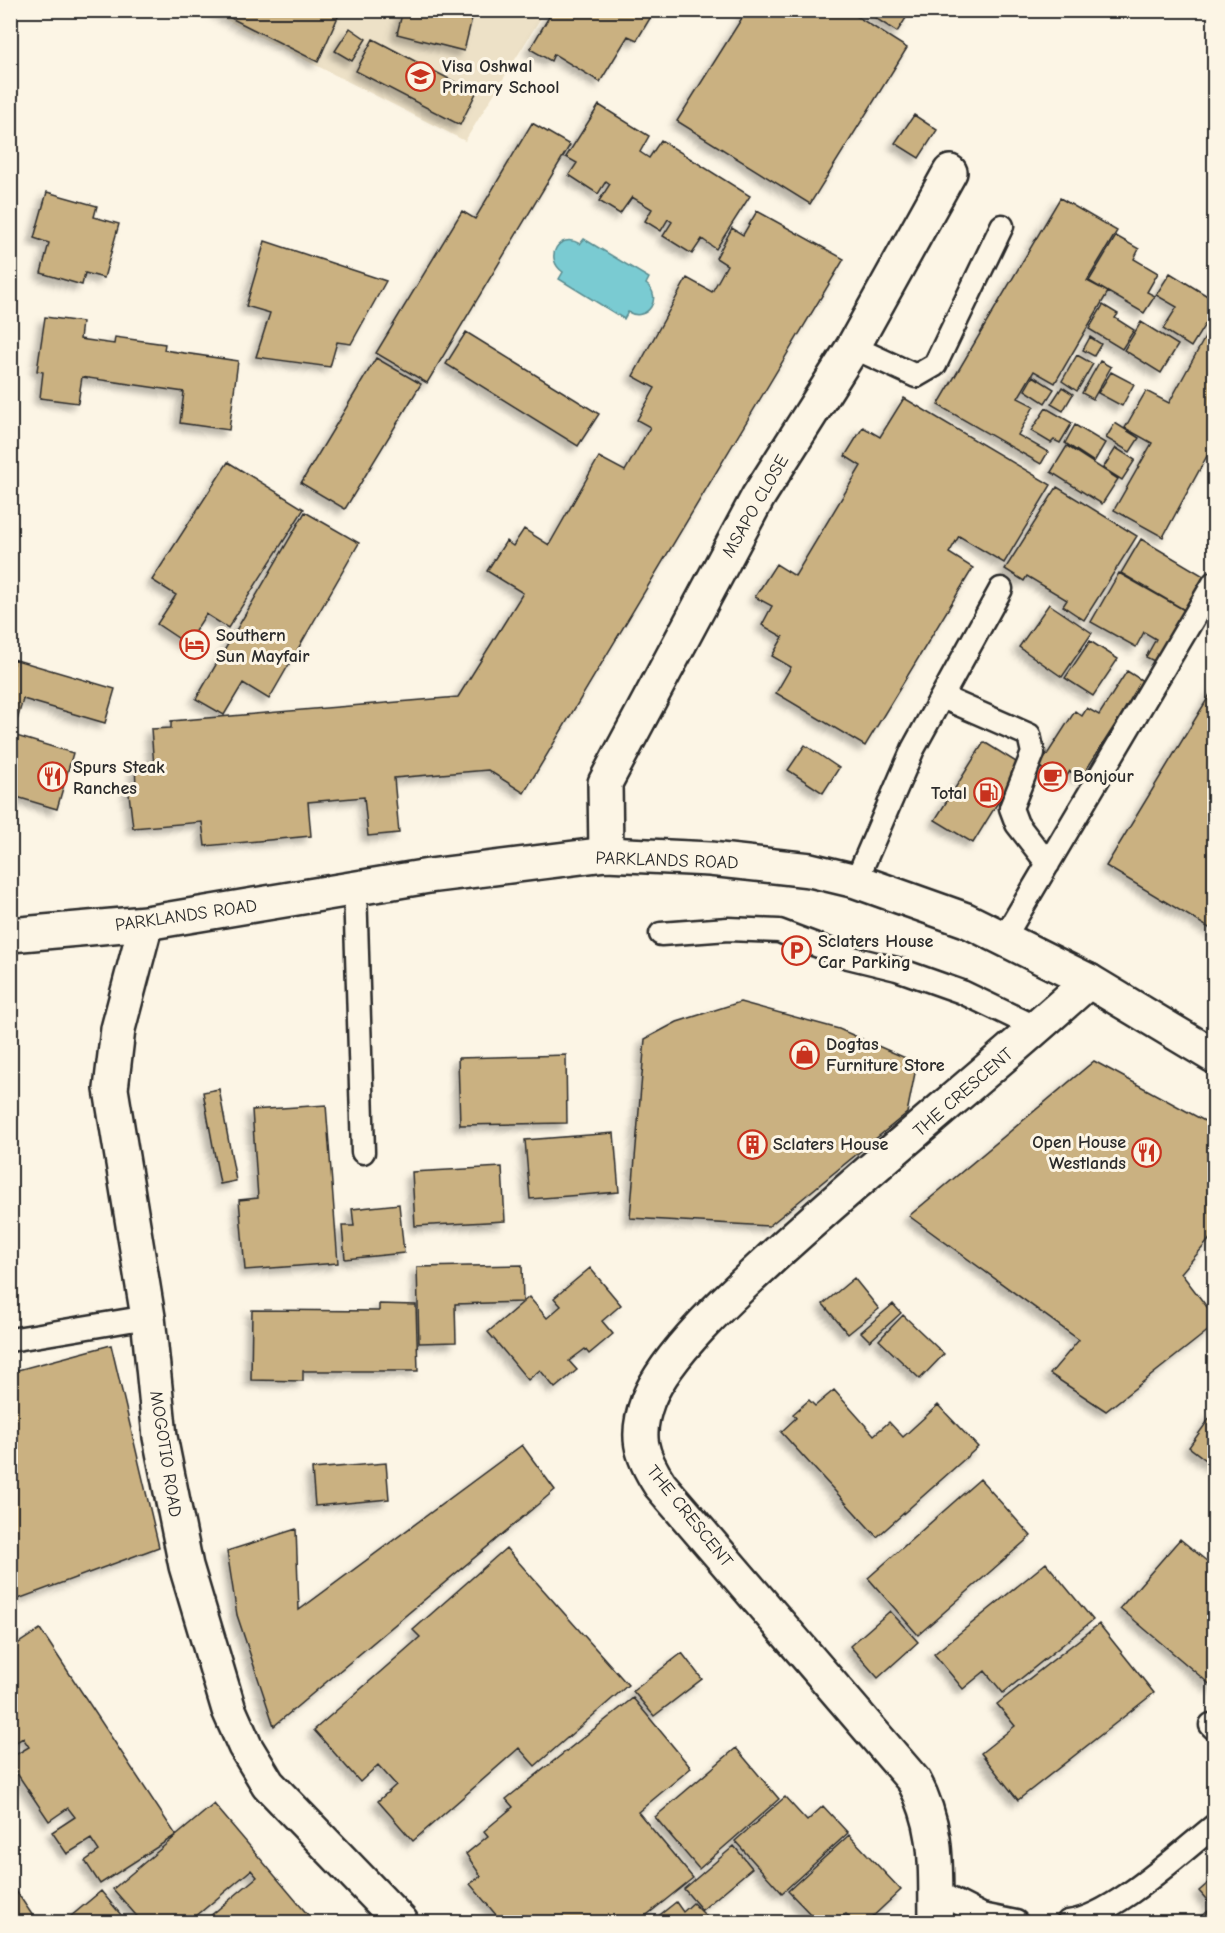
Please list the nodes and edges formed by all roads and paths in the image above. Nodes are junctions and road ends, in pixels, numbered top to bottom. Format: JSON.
{"nodes":[{"id":1,"x":950,"y":172,"type":"dead end"},
{"id":2,"x":1002,"y":226,"type":"dead end"},
{"id":3,"x":853,"y":347,"type":"junction"},
{"id":4,"x":1215,"y":583,"type":"edge"},
{"id":5,"x":1001,"y":589,"type":"dead end"},
{"id":6,"x":942,"y":697,"type":"junction"},
{"id":7,"x":606,"y":854,"type":"junction"},
{"id":8,"x":1048,"y":864,"type":"junction"},
{"id":9,"x":856,"y":881,"type":"junction"},
{"id":10,"x":355,"y":888,"type":"junction"},
{"id":11,"x":146,"y":923,"type":"junction"},
{"id":12,"x":661,"y":934,"type":"dead end"},
{"id":13,"x":10,"y":935,"type":"edge"},
{"id":14,"x":1004,"y":938,"type":"junction"},
{"id":15,"x":1089,"y":981,"type":"junction"},
{"id":16,"x":1037,"y":1028,"type":"junction"},
{"id":17,"x":1215,"y":1056,"type":"edge"},
{"id":18,"x":363,"y":1152,"type":"dead end"},
{"id":19,"x":148,"y":1317,"type":"junction"},
{"id":20,"x":10,"y":1340,"type":"edge"},
{"id":21,"x":1215,"y":1826,"type":"edge"},
{"id":22,"x":935,"y":1907,"type":"edge"},
{"id":23,"x":401,"y":1923,"type":"edge"},
{"id":24,"x":1016,"y":1923,"type":"edge"},
{"id":25,"x":1068,"y":1923,"type":"edge"}],
"edges":[{"from":1,"to":3,"type":"street","name":"MSAPO CLOSE"},
{"from":2,"to":3,"type":"lane"},
{"from":3,"to":7,"type":"street","name":"MSAPO CLOSE"},
{"from":4,"to":8,"type":"lane"},
{"from":5,"to":6,"type":"lane"},
{"from":6,"to":8,"type":"lane"},
{"from":6,"to":9,"type":"lane"},
{"from":7,"to":9,"type":"street","name":"PARKLANDS ROAD"},
{"from":7,"to":10,"type":"street","name":"PARKLANDS ROAD"},
{"from":8,"to":14,"type":"lane"},
{"from":9,"to":14,"type":"street","name":"PARKLANDS ROAD"},
{"from":10,"to":11,"type":"street","name":"PARKLANDS ROAD"},
{"from":10,"to":18,"type":"lane"},
{"from":11,"to":13,"type":"street","name":"PARKLANDS ROAD"},
{"from":11,"to":19,"type":"street","name":"MOGOTIO ROAD"},
{"from":12,"to":16,"type":"lane"},
{"from":14,"to":15,"type":"street","name":"PARKLANDS ROAD"},
{"from":15,"to":16,"type":"street","name":"THE CRESCENT"},
{"from":15,"to":17,"type":"street","name":"PARKLANDS ROAD"},
{"from":16,"to":22,"type":"street","name":"THE CRESCENT"},
{"from":19,"to":20,"type":"lane"},
{"from":19,"to":23,"type":"street","name":"MOGOTIO ROAD"},
{"from":21,"to":25,"type":"lane"},
{"from":22,"to":24,"type":"lane"}]}
